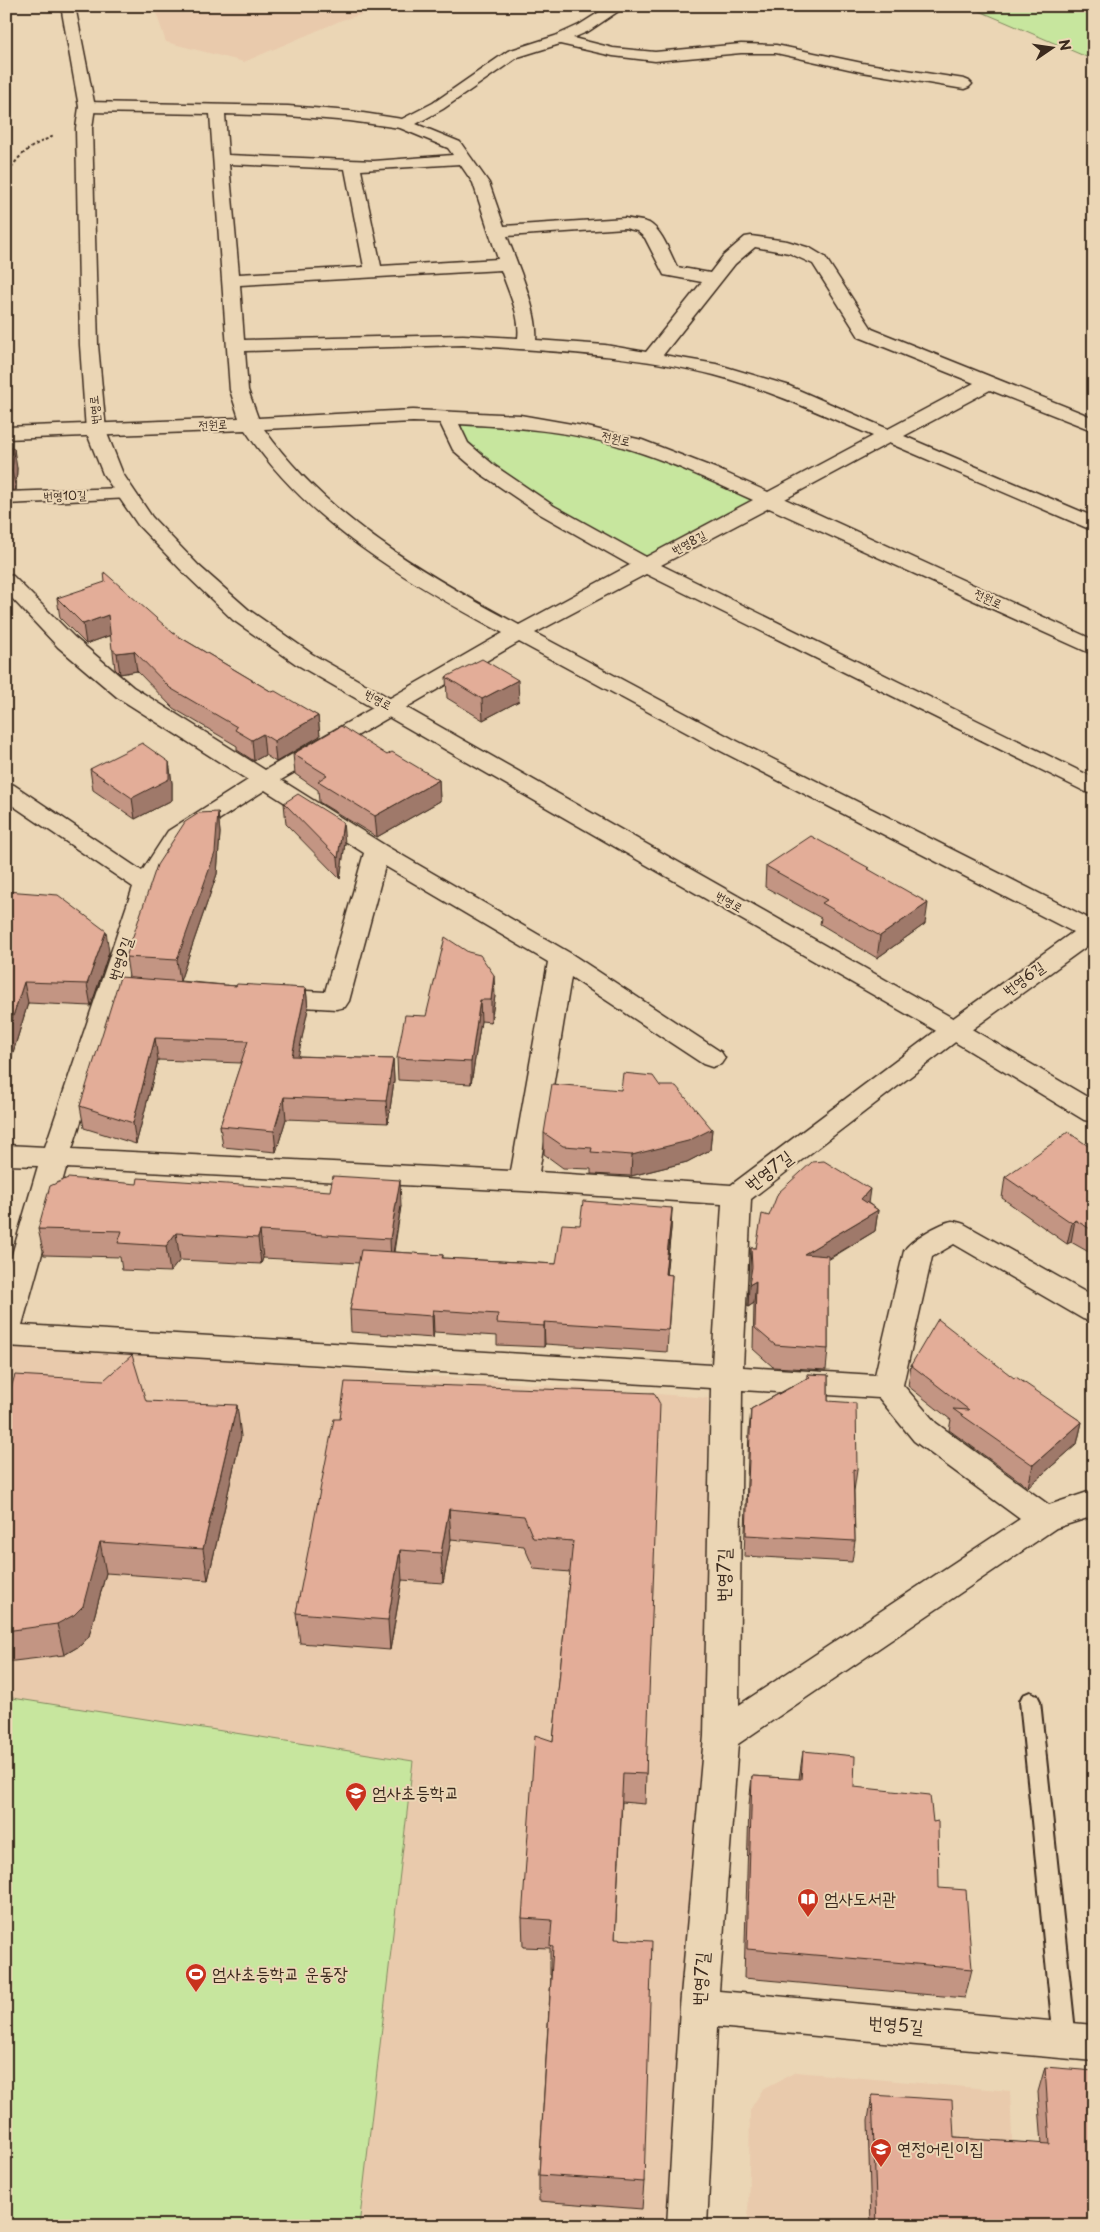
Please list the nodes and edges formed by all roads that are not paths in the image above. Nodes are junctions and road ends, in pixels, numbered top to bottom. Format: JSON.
{"nodes":[{"id":1,"x":68,"y":6,"type":"edge"},
{"id":2,"x":619,"y":6,"type":"edge"},
{"id":3,"x":560,"y":39,"type":"junction"},
{"id":4,"x":964,"y":84,"type":"dead end"},
{"id":5,"x":87,"y":107,"type":"junction"},
{"id":6,"x":217,"y":110,"type":"junction"},
{"id":7,"x":404,"y":124,"type":"junction"},
{"id":8,"x":221,"y":159,"type":"junction"},
{"id":9,"x":465,"y":159,"type":"junction"},
{"id":10,"x":352,"y":166,"type":"junction"},
{"id":11,"x":497,"y":232,"type":"junction"},
{"id":12,"x":507,"y":264,"type":"junction"},
{"id":13,"x":374,"y":272,"type":"junction"},
{"id":14,"x":714,"y":279,"type":"junction"},
{"id":15,"x":231,"y":280,"type":"junction"},
{"id":16,"x":526,"y":343,"type":"junction"},
{"id":17,"x":236,"y":346,"type":"junction"},
{"id":18,"x":651,"y":358,"type":"junction"},
{"id":19,"x":988,"y":383,"type":"junction"},
{"id":20,"x":447,"y":418,"type":"junction"},
{"id":21,"x":250,"y":423,"type":"junction"},
{"id":22,"x":1094,"y":425,"type":"edge"},
{"id":23,"x":96,"y":431,"type":"junction"},
{"id":24,"x":6,"y":433,"type":"edge"},
{"id":25,"x":890,"y":436,"type":"junction"},
{"id":26,"x":124,"y":494,"type":"junction"},
{"id":27,"x":6,"y":498,"type":"edge"},
{"id":28,"x":772,"y":500,"type":"junction"},
{"id":29,"x":1094,"y":525,"type":"edge"},
{"id":30,"x":646,"y":566,"type":"junction"},
{"id":31,"x":6,"y":580,"type":"edge"},
{"id":32,"x":519,"y":633,"type":"junction"},
{"id":33,"x":1094,"y":648,"type":"edge"},
{"id":34,"x":391,"y":708,"type":"junction"},
{"id":35,"x":266,"y":779,"type":"junction"},
{"id":36,"x":1094,"y":788,"type":"edge"},
{"id":37,"x":6,"y":790,"type":"edge"},
{"id":38,"x":377,"y":851,"type":"junction"},
{"id":39,"x":146,"y":885,"type":"junction"},
{"id":40,"x":1093,"y":931,"type":"edge"},
{"id":41,"x":561,"y":959,"type":"junction"},
{"id":42,"x":111,"y":987,"type":"junction"},
{"id":43,"x":140,"y":989,"type":"edge"},
{"id":44,"x":248,"y":995,"type":"edge"},
{"id":45,"x":954,"y":1030,"type":"junction"},
{"id":46,"x":712,"y":1058,"type":"dead end"},
{"id":47,"x":1094,"y":1113,"type":"edge"},
{"id":48,"x":6,"y":1155,"type":"edge"},
{"id":49,"x":55,"y":1158,"type":"junction"},
{"id":50,"x":523,"y":1181,"type":"junction"},
{"id":51,"x":737,"y":1195,"type":"junction"},
{"id":52,"x":1094,"y":1311,"type":"edge"},
{"id":53,"x":6,"y":1327,"type":"edge"},
{"id":54,"x":6,"y":1335,"type":"edge"},
{"id":55,"x":727,"y":1378,"type":"junction"},
{"id":56,"x":887,"y":1387,"type":"junction"},
{"id":57,"x":1094,"y":1504,"type":"edge"},
{"id":58,"x":1045,"y":1519,"type":"junction"},
{"id":59,"x":1030,"y":1701,"type":"dead end"},
{"id":60,"x":721,"y":1736,"type":"junction"},
{"id":61,"x":699,"y":2007,"type":"junction"},
{"id":62,"x":1079,"y":2042,"type":"edge"},
{"id":63,"x":687,"y":2226,"type":"edge"}],
"edges":[{"from":1,"to":5,"type":"street","name":"번영로"},
{"from":2,"to":3,"type":"street"},
{"from":3,"to":4,"type":"street"},
{"from":3,"to":7,"type":"street"},
{"from":5,"to":6,"type":"street"},
{"from":5,"to":23,"type":"street","name":"번영로"},
{"from":6,"to":7,"type":"street"},
{"from":6,"to":8,"type":"street"},
{"from":7,"to":9,"type":"street"},
{"from":8,"to":10,"type":"street"},
{"from":8,"to":15,"type":"street"},
{"from":9,"to":10,"type":"street"},
{"from":9,"to":11,"type":"street"},
{"from":10,"to":13,"type":"street"},
{"from":11,"to":12,"type":"street"},
{"from":11,"to":14,"type":"street"},
{"from":12,"to":13,"type":"street"},
{"from":12,"to":16,"type":"street"},
{"from":13,"to":15,"type":"street"},
{"from":14,"to":18,"type":"street"},
{"from":14,"to":19,"type":"street"},
{"from":15,"to":17,"type":"street"},
{"from":16,"to":17,"type":"street"},
{"from":16,"to":18,"type":"street"},
{"from":17,"to":21,"type":"street"},
{"from":18,"to":25,"type":"street"},
{"from":19,"to":22,"type":"street"},
{"from":19,"to":25,"type":"street","name":"번영8길"},
{"from":20,"to":21,"type":"street","name":"전원로"},
{"from":20,"to":28,"type":"street","name":"전원로"},
{"from":20,"to":30,"type":"street"},
{"from":21,"to":23,"type":"street","name":"전원로"},
{"from":21,"to":32,"type":"street"},
{"from":23,"to":24,"type":"street","name":"전원로"},
{"from":23,"to":26,"type":"street","name":"번영로"},
{"from":25,"to":28,"type":"street","name":"번영8길"},
{"from":25,"to":29,"type":"street"},
{"from":26,"to":27,"type":"street","name":"번영10길"},
{"from":26,"to":34,"type":"street","name":"번영로"},
{"from":28,"to":30,"type":"street","name":"번영8길"},
{"from":28,"to":33,"type":"street","name":"전원로"},
{"from":30,"to":32,"type":"street","name":"번영8길"},
{"from":30,"to":36,"type":"street"},
{"from":31,"to":35,"type":"street"},
{"from":32,"to":34,"type":"street","name":"번영8길"},
{"from":32,"to":40,"type":"street"},
{"from":34,"to":35,"type":"street","name":"번영9길"},
{"from":34,"to":45,"type":"street","name":"번영로"},
{"from":35,"to":38,"type":"street"},
{"from":35,"to":39,"type":"street","name":"번영9길"},
{"from":37,"to":39,"type":"street"},
{"from":38,"to":41,"type":"street"},
{"from":38,"to":44,"type":"street"},
{"from":39,"to":42,"type":"street","name":"번영9길"},
{"from":40,"to":45,"type":"street","name":"번영6길"},
{"from":41,"to":46,"type":"street"},
{"from":41,"to":50,"type":"street"},
{"from":42,"to":43,"type":"street"},
{"from":42,"to":49,"type":"street","name":"번영9길"},
{"from":45,"to":47,"type":"street","name":"번영로"},
{"from":45,"to":51,"type":"street","name":"번영7길"},
{"from":48,"to":49,"type":"street"},
{"from":49,"to":50,"type":"street"},
{"from":49,"to":53,"type":"street","name":"번영9길"},
{"from":50,"to":51,"type":"street"},
{"from":51,"to":55,"type":"street","name":"번영7길"},
{"from":52,"to":56,"type":"street"},
{"from":54,"to":55,"type":"street"},
{"from":55,"to":56,"type":"street"},
{"from":55,"to":60,"type":"street","name":"번영7길"},
{"from":56,"to":58,"type":"street"},
{"from":57,"to":58,"type":"street"},
{"from":58,"to":60,"type":"street"},
{"from":59,"to":62,"type":"lane"},
{"from":60,"to":61,"type":"street","name":"번영7길"},
{"from":61,"to":62,"type":"street","name":"번영5길"},
{"from":61,"to":63,"type":"street","name":"번영7길"}]}
